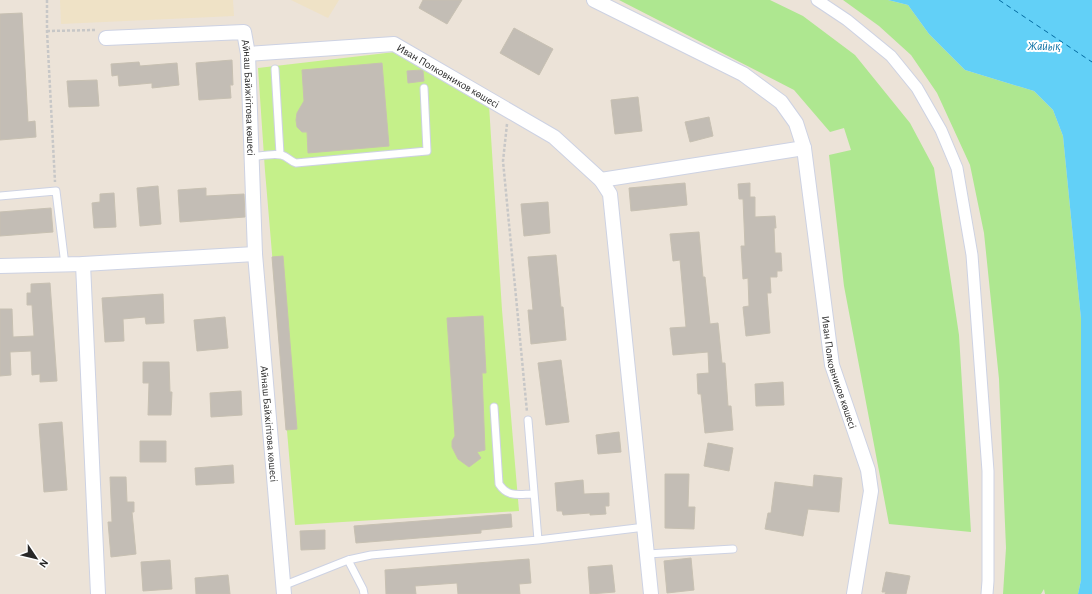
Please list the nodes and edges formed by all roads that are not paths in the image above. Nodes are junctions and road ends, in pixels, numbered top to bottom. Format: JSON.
{"nodes":[{"id":1,"x":594,"y":0,"type":"edge"},
{"id":2,"x":817,"y":0,"type":"edge"},
{"id":3,"x":106,"y":38,"type":"road end"},
{"id":4,"x":248,"y":54,"type":"junction"},
{"id":5,"x":275,"y":70,"type":"dead end"},
{"id":6,"x":424,"y":88,"type":"dead end"},
{"id":7,"x":804,"y":148,"type":"junction"},
{"id":8,"x":280,"y":154,"type":"junction"},
{"id":9,"x":251,"y":157,"type":"junction"},
{"id":10,"x":601,"y":180,"type":"junction"},
{"id":11,"x":0,"y":196,"type":"edge"},
{"id":12,"x":255,"y":254,"type":"junction"},
{"id":13,"x":83,"y":264,"type":"junction"},
{"id":14,"x":65,"y":265,"type":"junction"},
{"id":15,"x":0,"y":266,"type":"edge"},
{"id":16,"x":494,"y":406,"type":"dead end"},
{"id":17,"x":528,"y":420,"type":"road end"},
{"id":18,"x":534,"y":494,"type":"junction"},
{"id":19,"x":645,"y":527,"type":"junction"},
{"id":20,"x":538,"y":540,"type":"junction"},
{"id":21,"x":733,"y":549,"type":"dead end"},
{"id":22,"x":647,"y":554,"type":"junction"},
{"id":23,"x":348,"y":560,"type":"junction"},
{"id":24,"x":284,"y":589,"type":"edge"},
{"id":25,"x":98,"y":594,"type":"edge"},
{"id":26,"x":364,"y":594,"type":"edge"},
{"id":27,"x":651,"y":594,"type":"edge"},
{"id":28,"x":854,"y":594,"type":"edge"},
{"id":29,"x":987,"y":594,"type":"edge"}],
"edges":[{"from":1,"to":7,"type":"street","name":"Иван Полковников көшесі"},
{"from":2,"to":29,"type":"street"},
{"from":3,"to":4,"type":"street","name":"Айнаш Байжігітова көшесі"},
{"from":4,"to":9,"type":"street","name":"Айнаш Байжігітова көшесі"},
{"from":4,"to":10,"type":"street","name":"Иван Полковников көшесі"},
{"from":5,"to":8,"type":"lane"},
{"from":6,"to":8,"type":"lane"},
{"from":7,"to":10,"type":"street"},
{"from":7,"to":28,"type":"street","name":"Иван Полковников көшесі"},
{"from":8,"to":9,"type":"lane"},
{"from":9,"to":12,"type":"street","name":"Айнаш Байжігітова көшесі"},
{"from":10,"to":19,"type":"street","name":"Иван Полковников көшесі"},
{"from":11,"to":14,"type":"lane"},
{"from":12,"to":13,"type":"street"},
{"from":12,"to":24,"type":"street","name":"Айнаш Байжігітова көшесі"},
{"from":13,"to":14,"type":"street"},
{"from":13,"to":25,"type":"street"},
{"from":14,"to":15,"type":"street"},
{"from":16,"to":18,"type":"lane"},
{"from":17,"to":18,"type":"lane"},
{"from":18,"to":20,"type":"lane"},
{"from":19,"to":20,"type":"lane"},
{"from":19,"to":22,"type":"street","name":"Иван Полковников көшесі"},
{"from":20,"to":23,"type":"lane"},
{"from":21,"to":22,"type":"lane"},
{"from":22,"to":27,"type":"street","name":"Иван Полковников көшесі"},
{"from":23,"to":24,"type":"lane"},
{"from":23,"to":26,"type":"lane"}]}
